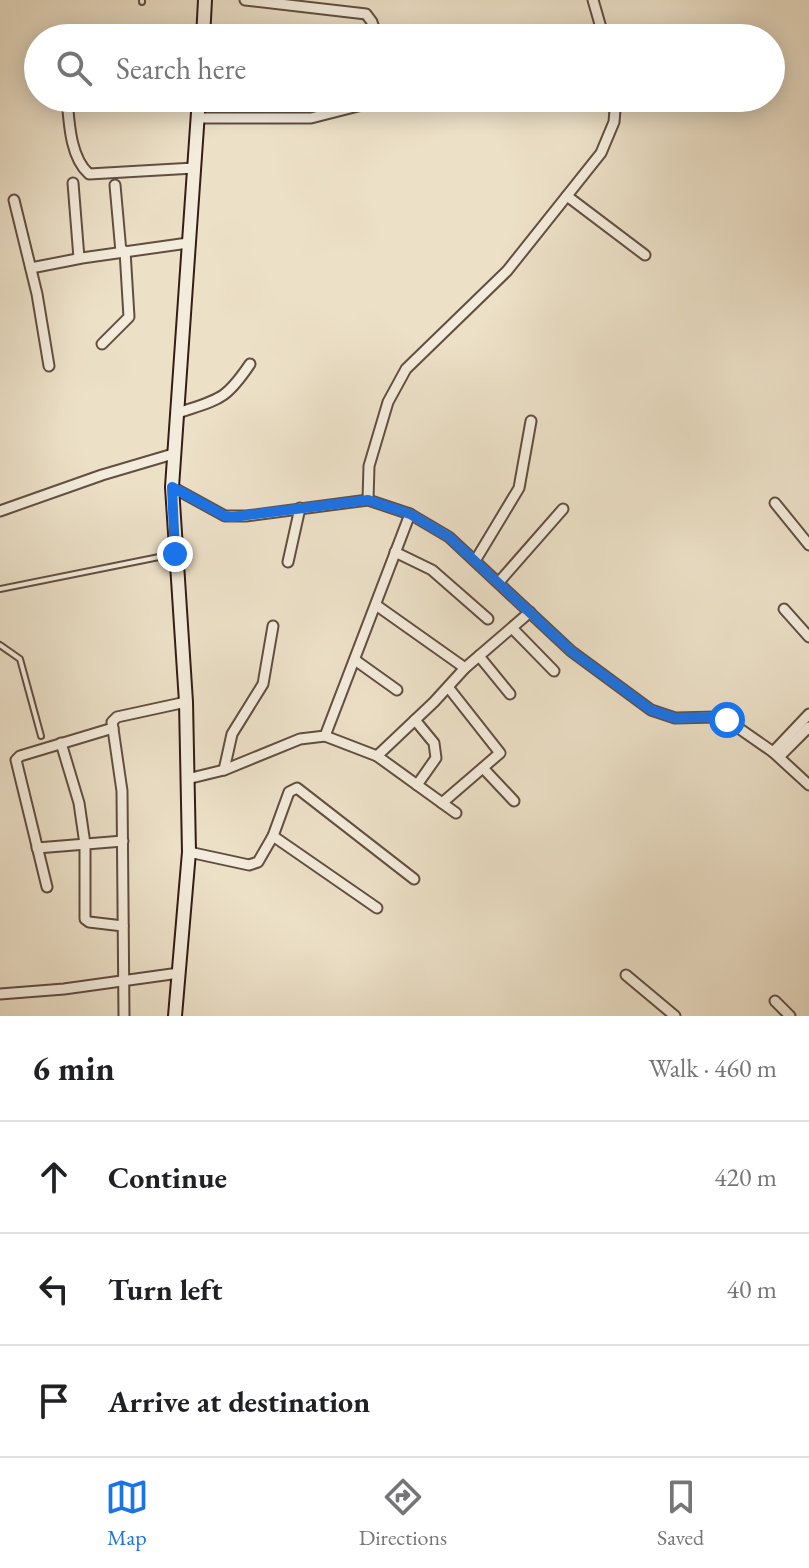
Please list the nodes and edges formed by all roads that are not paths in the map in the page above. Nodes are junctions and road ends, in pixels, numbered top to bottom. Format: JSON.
{"nodes":[{"id":1,"x":205,"y":0,"type":"edge"},
{"id":2,"x":245,"y":0,"type":"edge"},
{"id":3,"x":593,"y":0,"type":"edge"},
{"id":4,"x":204,"y":24,"type":"edge"},
{"id":5,"x":373,"y":24,"type":"edge"},
{"id":6,"x":600,"y":24,"type":"edge"},
{"id":7,"x":69,"y":112,"type":"edge"},
{"id":8,"x":198,"y":112,"type":"edge"},
{"id":9,"x":335,"y":112,"type":"edge"},
{"id":10,"x":615,"y":112,"type":"edge"},
{"id":11,"x":198,"y":118,"type":"junction"},
{"id":12,"x":194,"y":168,"type":"junction"},
{"id":13,"x":73,"y":183,"type":"dead end"},
{"id":14,"x":115,"y":185,"type":"dead end"},
{"id":15,"x":567,"y":196,"type":"junction"},
{"id":16,"x":14,"y":200,"type":"dead end"},
{"id":17,"x":188,"y":243,"type":"junction"},
{"id":18,"x":123,"y":252,"type":"junction"},
{"id":19,"x":645,"y":255,"type":"dead end"},
{"id":20,"x":79,"y":258,"type":"junction"},
{"id":21,"x":31,"y":268,"type":"junction"},
{"id":22,"x":102,"y":344,"type":"dead end"},
{"id":23,"x":250,"y":364,"type":"dead end"},
{"id":24,"x":49,"y":366,"type":"dead end"},
{"id":25,"x":178,"y":413,"type":"junction"},
{"id":26,"x":531,"y":421,"type":"dead end"},
{"id":27,"x":173,"y":454,"type":"junction"},
{"id":28,"x":172,"y":487,"type":"junction"},
{"id":29,"x":368,"y":500,"type":"junction"},
{"id":30,"x":775,"y":503,"type":"dead end"},
{"id":31,"x":300,"y":508,"type":"junction"},
{"id":32,"x":563,"y":509,"type":"dead end"},
{"id":33,"x":0,"y":511,"type":"edge"},
{"id":34,"x":410,"y":514,"type":"junction"},
{"id":35,"x":809,"y":545,"type":"edge"},
{"id":36,"x":395,"y":552,"type":"junction"},
{"id":37,"x":175,"y":554,"type":"junction"},
{"id":38,"x":475,"y":561,"type":"junction"},
{"id":39,"x":288,"y":562,"type":"dead end"},
{"id":40,"x":499,"y":582,"type":"junction"},
{"id":41,"x":0,"y":589,"type":"edge"},
{"id":42,"x":376,"y":605,"type":"junction"},
{"id":43,"x":784,"y":609,"type":"dead end"},
{"id":44,"x":530,"y":612,"type":"junction"},
{"id":45,"x":488,"y":619,"type":"dead end"},
{"id":46,"x":273,"y":626,"type":"dead end"},
{"id":47,"x":512,"y":628,"type":"junction"},
{"id":48,"x":809,"y":637,"type":"edge"},
{"id":49,"x":0,"y":645,"type":"edge"},
{"id":50,"x":479,"y":656,"type":"junction"},
{"id":51,"x":355,"y":660,"type":"junction"},
{"id":52,"x":465,"y":668,"type":"junction"},
{"id":53,"x":554,"y":671,"type":"dead end"},
{"id":54,"x":448,"y":687,"type":"junction"},
{"id":55,"x":397,"y":690,"type":"dead end"},
{"id":56,"x":510,"y":694,"type":"dead end"},
{"id":57,"x":186,"y":702,"type":"junction"},
{"id":58,"x":809,"y":714,"type":"edge"},
{"id":59,"x":415,"y":720,"type":"junction"},
{"id":60,"x":809,"y":727,"type":"edge"},
{"id":61,"x":113,"y":728,"type":"junction"},
{"id":62,"x":41,"y":736,"type":"dead end"},
{"id":63,"x":325,"y":736,"type":"junction"},
{"id":64,"x":61,"y":743,"type":"junction"},
{"id":65,"x":776,"y":755,"type":"junction"},
{"id":66,"x":377,"y":756,"type":"junction"},
{"id":67,"x":483,"y":768,"type":"junction"},
{"id":68,"x":224,"y":770,"type":"junction"},
{"id":69,"x":187,"y":779,"type":"junction"},
{"id":70,"x":417,"y":785,"type":"junction"},
{"id":71,"x":809,"y":785,"type":"edge"},
{"id":72,"x":514,"y":801,"type":"dead end"},
{"id":73,"x":442,"y":803,"type":"junction"},
{"id":74,"x":456,"y":813,"type":"dead end"},
{"id":75,"x":273,"y":836,"type":"junction"},
{"id":76,"x":123,"y":841,"type":"junction"},
{"id":77,"x":85,"y":844,"type":"junction"},
{"id":78,"x":37,"y":848,"type":"junction"},
{"id":79,"x":189,"y":852,"type":"junction"},
{"id":80,"x":414,"y":879,"type":"dead end"},
{"id":81,"x":47,"y":887,"type":"dead end"},
{"id":82,"x":377,"y":908,"type":"dead end"},
{"id":83,"x":123,"y":926,"type":"junction"},
{"id":84,"x":179,"y":973,"type":"junction"},
{"id":85,"x":626,"y":975,"type":"dead end"},
{"id":86,"x":125,"y":980,"type":"junction"},
{"id":87,"x":0,"y":994,"type":"edge"},
{"id":88,"x":775,"y":1001,"type":"dead end"},
{"id":89,"x":124,"y":1016,"type":"edge"},
{"id":90,"x":175,"y":1016,"type":"edge"},
{"id":91,"x":675,"y":1016,"type":"edge"},
{"id":92,"x":790,"y":1016,"type":"edge"}],
"edges":[{"from":1,"to":4,"type":"main road"},
{"from":2,"to":5,"type":"street"},
{"from":3,"to":6,"type":"street"},
{"from":7,"to":12,"type":"street"},
{"from":8,"to":11,"type":"main road"},
{"from":9,"to":11,"type":"street"},
{"from":10,"to":15,"type":"street"},
{"from":11,"to":12,"type":"main road"},
{"from":12,"to":17,"type":"main road"},
{"from":13,"to":20,"type":"street"},
{"from":14,"to":18,"type":"street"},
{"from":15,"to":19,"type":"street"},
{"from":15,"to":29,"type":"street"},
{"from":16,"to":21,"type":"street"},
{"from":17,"to":18,"type":"street"},
{"from":17,"to":25,"type":"main road"},
{"from":18,"to":20,"type":"street"},
{"from":18,"to":22,"type":"street"},
{"from":20,"to":21,"type":"street"},
{"from":21,"to":24,"type":"street"},
{"from":23,"to":25,"type":"street"},
{"from":25,"to":27,"type":"main road"},
{"from":26,"to":38,"type":"street"},
{"from":27,"to":28,"type":"main road"},
{"from":27,"to":33,"type":"street"},
{"from":28,"to":31,"type":"street"},
{"from":28,"to":37,"type":"main road"},
{"from":29,"to":31,"type":"street"},
{"from":29,"to":34,"type":"street"},
{"from":30,"to":35,"type":"street"},
{"from":31,"to":39,"type":"street"},
{"from":32,"to":40,"type":"street"},
{"from":34,"to":36,"type":"street"},
{"from":34,"to":38,"type":"street"},
{"from":36,"to":42,"type":"street"},
{"from":36,"to":45,"type":"street"},
{"from":37,"to":41,"type":"lane"},
{"from":37,"to":57,"type":"main road"},
{"from":38,"to":40,"type":"street"},
{"from":40,"to":44,"type":"street"},
{"from":42,"to":51,"type":"street"},
{"from":42,"to":52,"type":"street"},
{"from":43,"to":48,"type":"street"},
{"from":44,"to":47,"type":"street"},
{"from":44,"to":65,"type":"street"},
{"from":46,"to":68,"type":"street"},
{"from":47,"to":50,"type":"street"},
{"from":47,"to":53,"type":"street"},
{"from":49,"to":62,"type":"lane"},
{"from":50,"to":52,"type":"street"},
{"from":50,"to":56,"type":"street"},
{"from":51,"to":55,"type":"street"},
{"from":51,"to":63,"type":"street"},
{"from":52,"to":54,"type":"street"},
{"from":54,"to":59,"type":"street"},
{"from":54,"to":67,"type":"street"},
{"from":57,"to":61,"type":"street"},
{"from":57,"to":69,"type":"main road"},
{"from":58,"to":65,"type":"street"},
{"from":59,"to":66,"type":"street"},
{"from":59,"to":70,"type":"street"},
{"from":60,"to":65,"type":"street"},
{"from":61,"to":64,"type":"street"},
{"from":61,"to":76,"type":"street"},
{"from":63,"to":66,"type":"street"},
{"from":63,"to":68,"type":"street"},
{"from":64,"to":77,"type":"street"},
{"from":64,"to":78,"type":"street"},
{"from":65,"to":71,"type":"street"},
{"from":66,"to":70,"type":"street"},
{"from":67,"to":72,"type":"street"},
{"from":67,"to":73,"type":"street"},
{"from":68,"to":69,"type":"street"},
{"from":69,"to":79,"type":"main road"},
{"from":70,"to":73,"type":"street"},
{"from":73,"to":74,"type":"street"},
{"from":75,"to":79,"type":"street"},
{"from":75,"to":80,"type":"street"},
{"from":75,"to":82,"type":"street"},
{"from":76,"to":77,"type":"street"},
{"from":76,"to":83,"type":"street"},
{"from":77,"to":78,"type":"street"},
{"from":77,"to":83,"type":"street"},
{"from":78,"to":81,"type":"street"},
{"from":79,"to":84,"type":"main road"},
{"from":83,"to":86,"type":"street"},
{"from":84,"to":86,"type":"street"},
{"from":84,"to":90,"type":"main road"},
{"from":85,"to":91,"type":"street"},
{"from":86,"to":87,"type":"street"},
{"from":86,"to":89,"type":"street"},
{"from":88,"to":92,"type":"street"}]}
